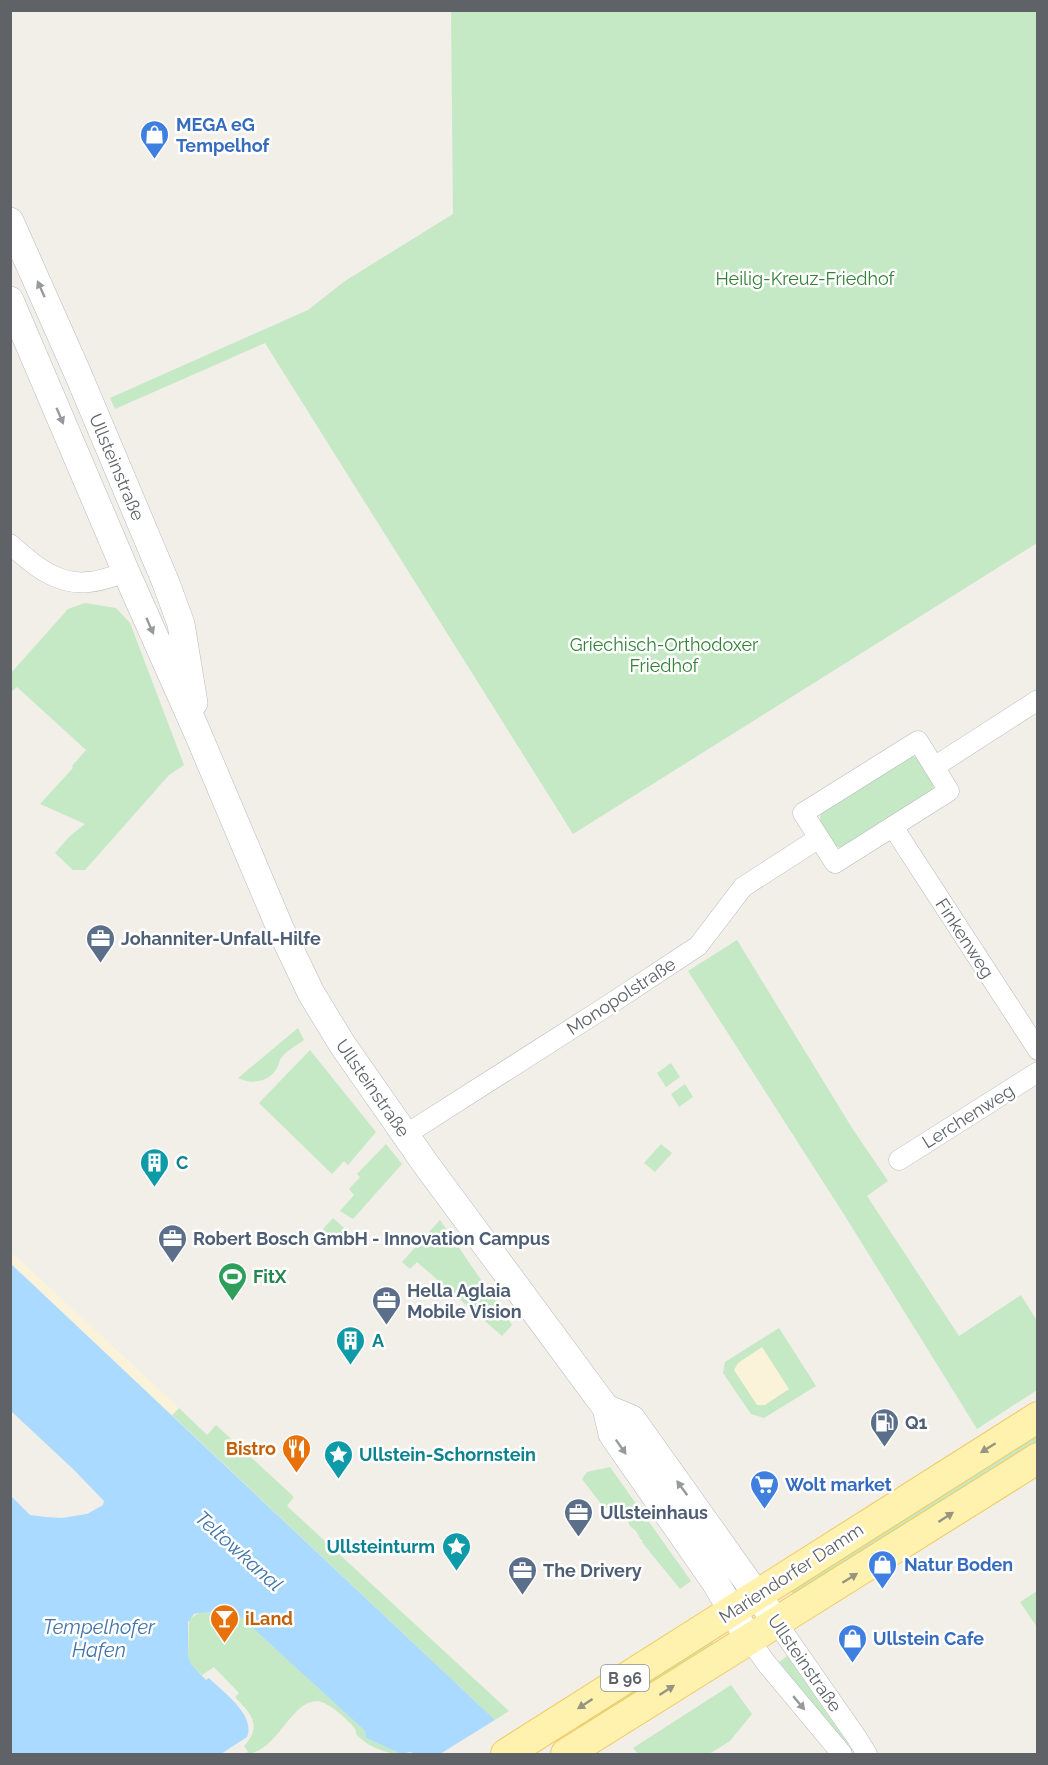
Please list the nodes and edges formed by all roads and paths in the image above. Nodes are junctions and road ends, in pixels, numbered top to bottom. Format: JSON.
{"nodes":[{"id":1,"x":10,"y":221,"type":"edge"},
{"id":2,"x":10,"y":300,"type":"edge"},
{"id":3,"x":78,"y":374,"type":"junction"},
{"id":4,"x":48,"y":388,"type":"junction"},
{"id":5,"x":10,"y":544,"type":"edge"},
{"id":6,"x":157,"y":560,"type":"junction"},
{"id":7,"x":126,"y":572,"type":"junction"},
{"id":8,"x":1038,"y":700,"type":"edge"},
{"id":9,"x":198,"y":734,"type":"junction"},
{"id":10,"x":934,"y":767,"type":"junction"},
{"id":11,"x":892,"y":827,"type":"junction"},
{"id":12,"x":819,"y":838,"type":"junction"},
{"id":13,"x":1038,"y":1050,"type":"edge"},
{"id":14,"x":1038,"y":1072,"type":"edge"},
{"id":15,"x":405,"y":1135,"type":"junction"},
{"id":16,"x":898,"y":1160,"type":"dead end"},
{"id":17,"x":606,"y":1408,"type":"junction"},
{"id":18,"x":1038,"y":1417,"type":"edge"},
{"id":19,"x":1038,"y":1458,"type":"edge"},
{"id":20,"x":758,"y":1595,"type":"junction"},
{"id":21,"x":732,"y":1611,"type":"junction"},
{"id":22,"x":777,"y":1623,"type":"junction"},
{"id":23,"x":749,"y":1639,"type":"junction"},
{"id":24,"x":567,"y":1753,"type":"edge"},
{"id":25,"x":506,"y":1755,"type":"edge"},
{"id":26,"x":842,"y":1755,"type":"edge"},
{"id":27,"x":867,"y":1755,"type":"edge"}],
"edges":[{"from":3,"to":1,"type":"street","name":"Ullsteinstraße","one_way":true},
{"from":2,"to":4,"type":"street","name":"Ullsteinstraße"},
{"from":3,"to":4,"type":"street"},
{"from":3,"to":6,"type":"street","name":"Ullsteinstraße"},
{"from":4,"to":7,"type":"street","name":"Ullsteinstraße","one_way":true},
{"from":5,"to":7,"type":"street"},
{"from":6,"to":7,"type":"street"},
{"from":6,"to":9,"type":"street","name":"Ullsteinstraße"},
{"from":7,"to":9,"type":"street","name":"Ullsteinstraße","one_way":true},
{"from":8,"to":10,"type":"street"},
{"from":9,"to":15,"type":"street","name":"Ullsteinstraße"},
{"from":10,"to":11,"type":"street"},
{"from":10,"to":12,"type":"street"},
{"from":11,"to":12,"type":"street"},
{"from":11,"to":13,"type":"street","name":"Finkenweg"},
{"from":12,"to":15,"type":"street","name":"Monopolstraße"},
{"from":14,"to":16,"type":"street","name":"Lerchenweg"},
{"from":15,"to":17,"type":"street","name":"Ullsteinstraße"},
{"from":20,"to":17,"type":"street","name":"Ullsteinstraße","one_way":true},
{"from":17,"to":21,"type":"street","name":"Ullsteinstraße","one_way":true},
{"from":18,"to":20,"type":"main road","name":"Mariendorfer Damm","number":"B 96","one_way":true},
{"from":22,"to":19,"type":"main road","name":"Mariendorfer Damm","number":"B 96","one_way":true},
{"from":20,"to":21,"type":"main road","name":"Mariendorfer Damm","number":"B 96"},
{"from":20,"to":22,"type":"street","name":"Ullsteinstraße"},
{"from":21,"to":23,"type":"street","name":"Ullsteinstraße"},
{"from":21,"to":25,"type":"main road","name":"Mariendorfer Damm","number":"B 96","one_way":true},
{"from":22,"to":23,"type":"main road","name":"Mariendorfer Damm","number":"B 96"},
{"from":22,"to":27,"type":"street","name":"Ullsteinstraße"},
{"from":24,"to":23,"type":"main road","name":"Mariendorfer Damm","number":"B 96","one_way":true},
{"from":23,"to":26,"type":"street","name":"Ullsteinstraße","one_way":true}]}
